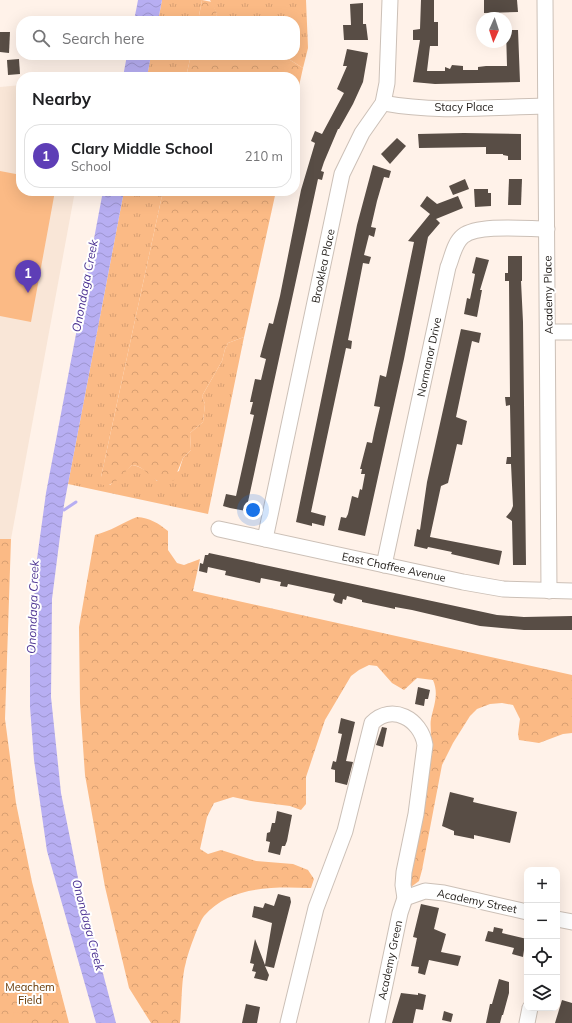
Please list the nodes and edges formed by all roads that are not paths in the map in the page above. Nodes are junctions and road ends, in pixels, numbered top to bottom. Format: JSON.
{"nodes":[{"id":1,"x":390,"y":0,"type":"edge"},
{"id":2,"x":545,"y":0,"type":"edge"},
{"id":3,"x":383,"y":103,"type":"junction"},
{"id":4,"x":545,"y":106,"type":"junction"},
{"id":5,"x":547,"y":229,"type":"junction"},
{"id":6,"x":548,"y":332,"type":"junction"},
{"id":7,"x":572,"y":332,"type":"edge"},
{"id":8,"x":219,"y":529,"type":"dead end"},
{"id":9,"x":265,"y":539,"type":"junction"},
{"id":10,"x":384,"y":565,"type":"junction"},
{"id":11,"x":549,"y":591,"type":"junction"},
{"id":12,"x":572,"y":591,"type":"edge"},
{"id":13,"x":405,"y":898,"type":"junction"},
{"id":14,"x":524,"y":911,"type":"edge"},
{"id":15,"x":560,"y":920,"type":"edge"},
{"id":16,"x":572,"y":922,"type":"edge"},
{"id":17,"x":529,"y":1011,"type":"edge"},
{"id":18,"x":288,"y":1023,"type":"edge"},
{"id":19,"x":376,"y":1023,"type":"edge"},
{"id":20,"x":527,"y":1023,"type":"edge"}],
"edges":[{"from":1,"to":3,"type":"street","name":"Brooklea Place"},
{"from":2,"to":4,"type":"street","name":"Academy Place"},
{"from":3,"to":4,"type":"street","name":"Stacy Place"},
{"from":3,"to":9,"type":"street","name":"Brooklea Place"},
{"from":4,"to":5,"type":"street","name":"Academy Place"},
{"from":5,"to":6,"type":"street","name":"Academy Place"},
{"from":5,"to":10,"type":"street","name":"Normanor Drive"},
{"from":6,"to":7,"type":"street"},
{"from":6,"to":11,"type":"street","name":"Academy Place"},
{"from":8,"to":9,"type":"street","name":"East Chaffee Avenue"},
{"from":9,"to":10,"type":"street","name":"East Chaffee Avenue"},
{"from":10,"to":11,"type":"street","name":"East Chaffee Avenue"},
{"from":11,"to":12,"type":"street","name":"East Chaffee Avenue"},
{"from":13,"to":14,"type":"street","name":"Academy Street"},
{"from":13,"to":18,"type":"street"},
{"from":13,"to":19,"type":"street","name":"Academy Green"},
{"from":15,"to":16,"type":"street"},
{"from":17,"to":20,"type":"street"}]}
